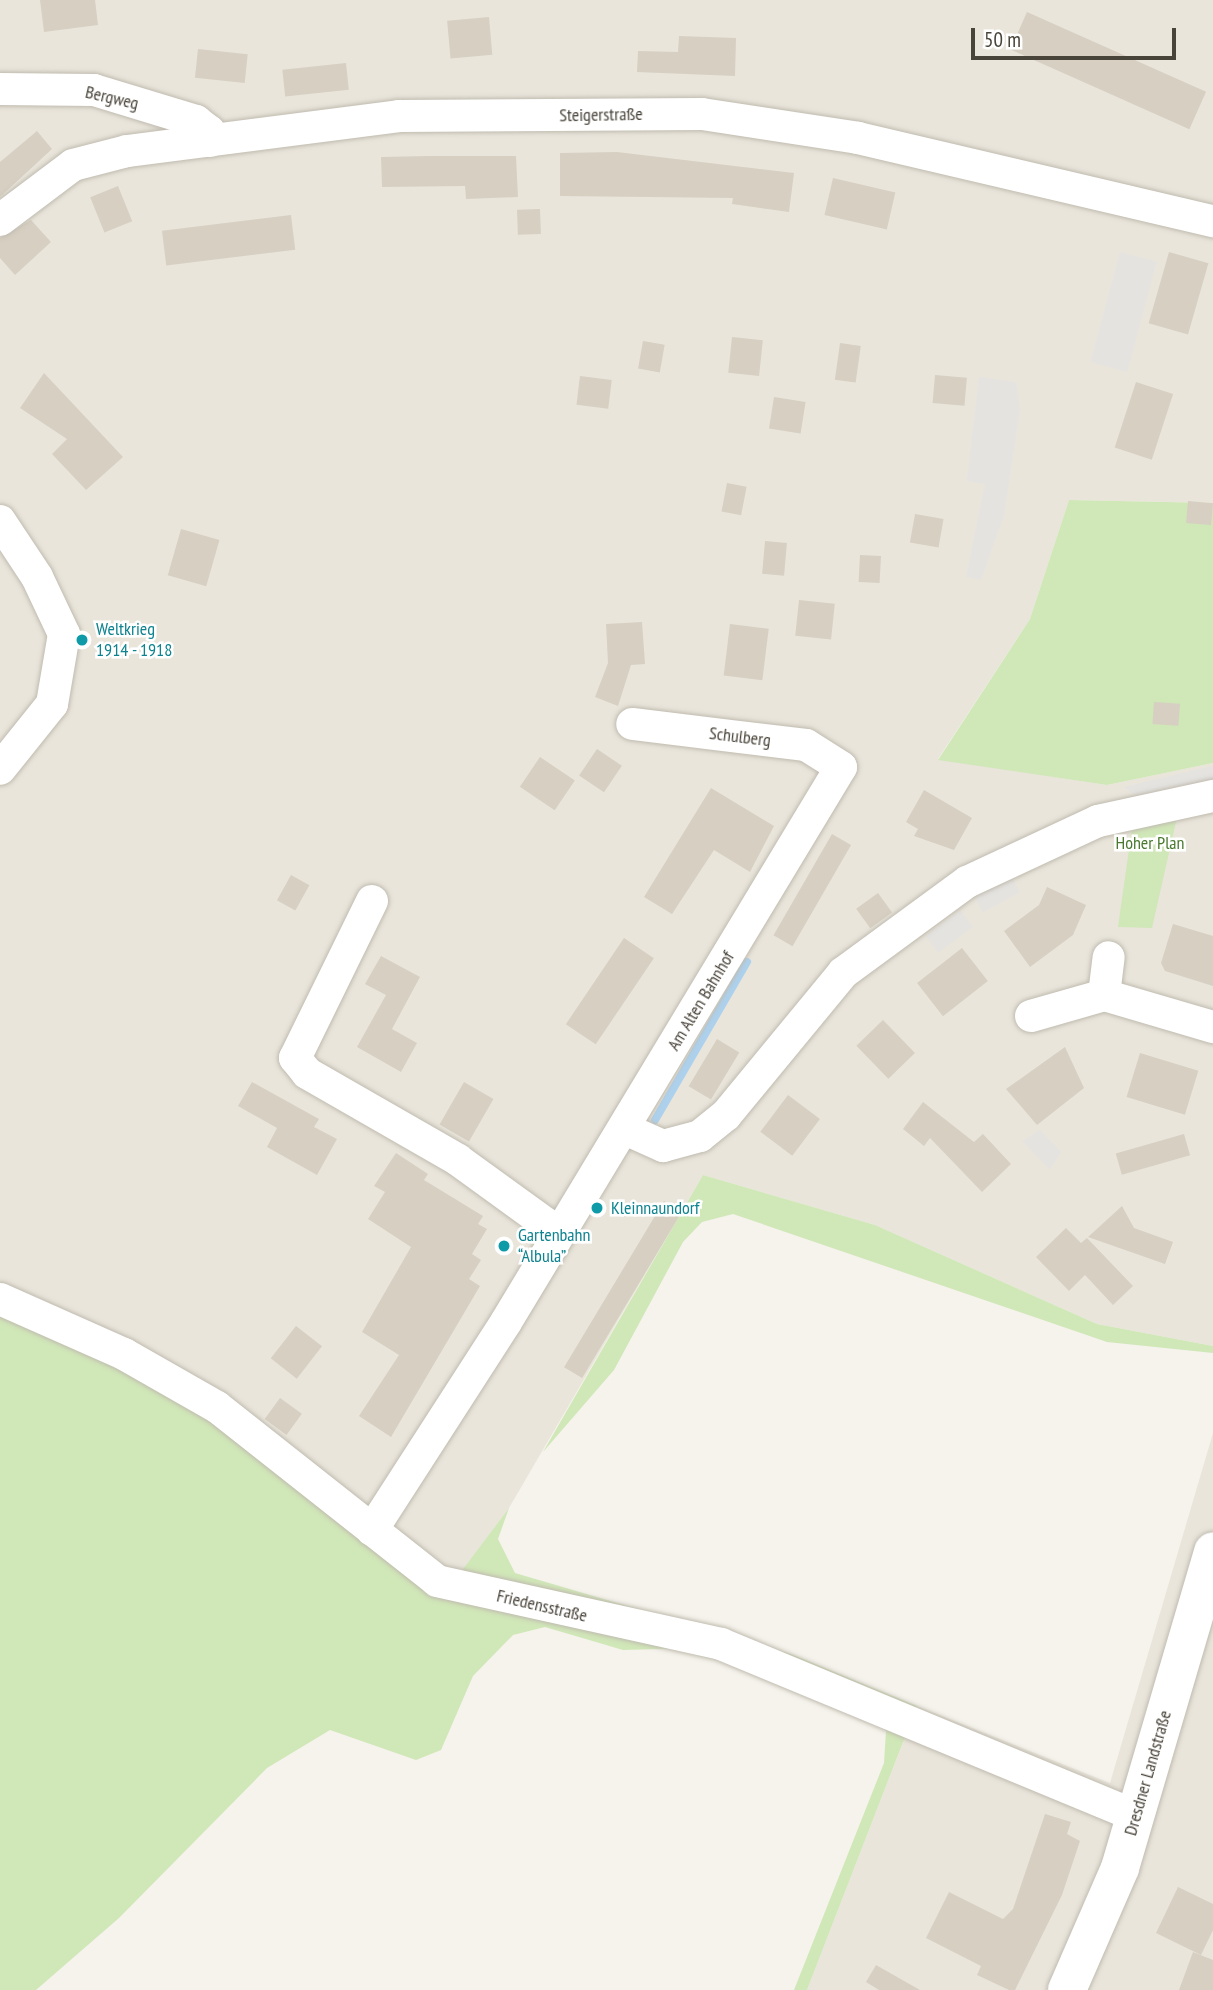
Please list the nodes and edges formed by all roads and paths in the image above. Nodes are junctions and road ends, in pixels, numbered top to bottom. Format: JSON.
{"nodes":[{"id":1,"x":0,"y":89,"type":"edge"},
{"id":2,"x":210,"y":141,"type":"junction"},
{"id":3,"x":0,"y":220,"type":"edge"},
{"id":4,"x":1213,"y":221,"type":"edge"},
{"id":5,"x":0,"y":521,"type":"edge"},
{"id":6,"x":632,"y":724,"type":"dead end"},
{"id":7,"x":841,"y":767,"type":"joint"},
{"id":8,"x":0,"y":769,"type":"edge"},
{"id":9,"x":1213,"y":796,"type":"edge"},
{"id":10,"x":372,"y":901,"type":"dead end"},
{"id":11,"x":1109,"y":957,"type":"dead end"},
{"id":12,"x":1104,"y":995,"type":"junction"},
{"id":13,"x":1031,"y":1016,"type":"dead end"},
{"id":14,"x":1213,"y":1027,"type":"edge"},
{"id":15,"x":625,"y":1129,"type":"junction"},
{"id":16,"x":559,"y":1233,"type":"junction"},
{"id":17,"x":0,"y":1298,"type":"edge"},
{"id":18,"x":372,"y":1530,"type":"junction"},
{"id":19,"x":1213,"y":1551,"type":"edge"},
{"id":20,"x":1136,"y":1816,"type":"junction"},
{"id":21,"x":1068,"y":1990,"type":"edge"}],
"edges":[{"from":1,"to":2,"type":"street","name":"Bergweg"},
{"from":2,"to":3,"type":"street","name":"Steigerstraße"},
{"from":2,"to":4,"type":"street","name":"Steigerstraße"},
{"from":5,"to":8,"type":"street"},
{"from":6,"to":7,"type":"street","name":"Schulberg"},
{"from":7,"to":15,"type":"street","name":"Am Alten Bahnhof"},
{"from":9,"to":15,"type":"street"},
{"from":10,"to":16,"type":"street"},
{"from":11,"to":12,"type":"street"},
{"from":12,"to":13,"type":"street"},
{"from":12,"to":14,"type":"street"},
{"from":15,"to":16,"type":"street","name":"Am Alten Bahnhof"},
{"from":16,"to":18,"type":"street","name":"Am Alten Bahnhof"},
{"from":17,"to":18,"type":"street","name":"Friedensstraße"},
{"from":18,"to":20,"type":"street","name":"Friedensstraße"},
{"from":19,"to":20,"type":"street","name":"Dresdner Landstraße"},
{"from":20,"to":21,"type":"street","name":"Dresdner Landstraße"}]}
